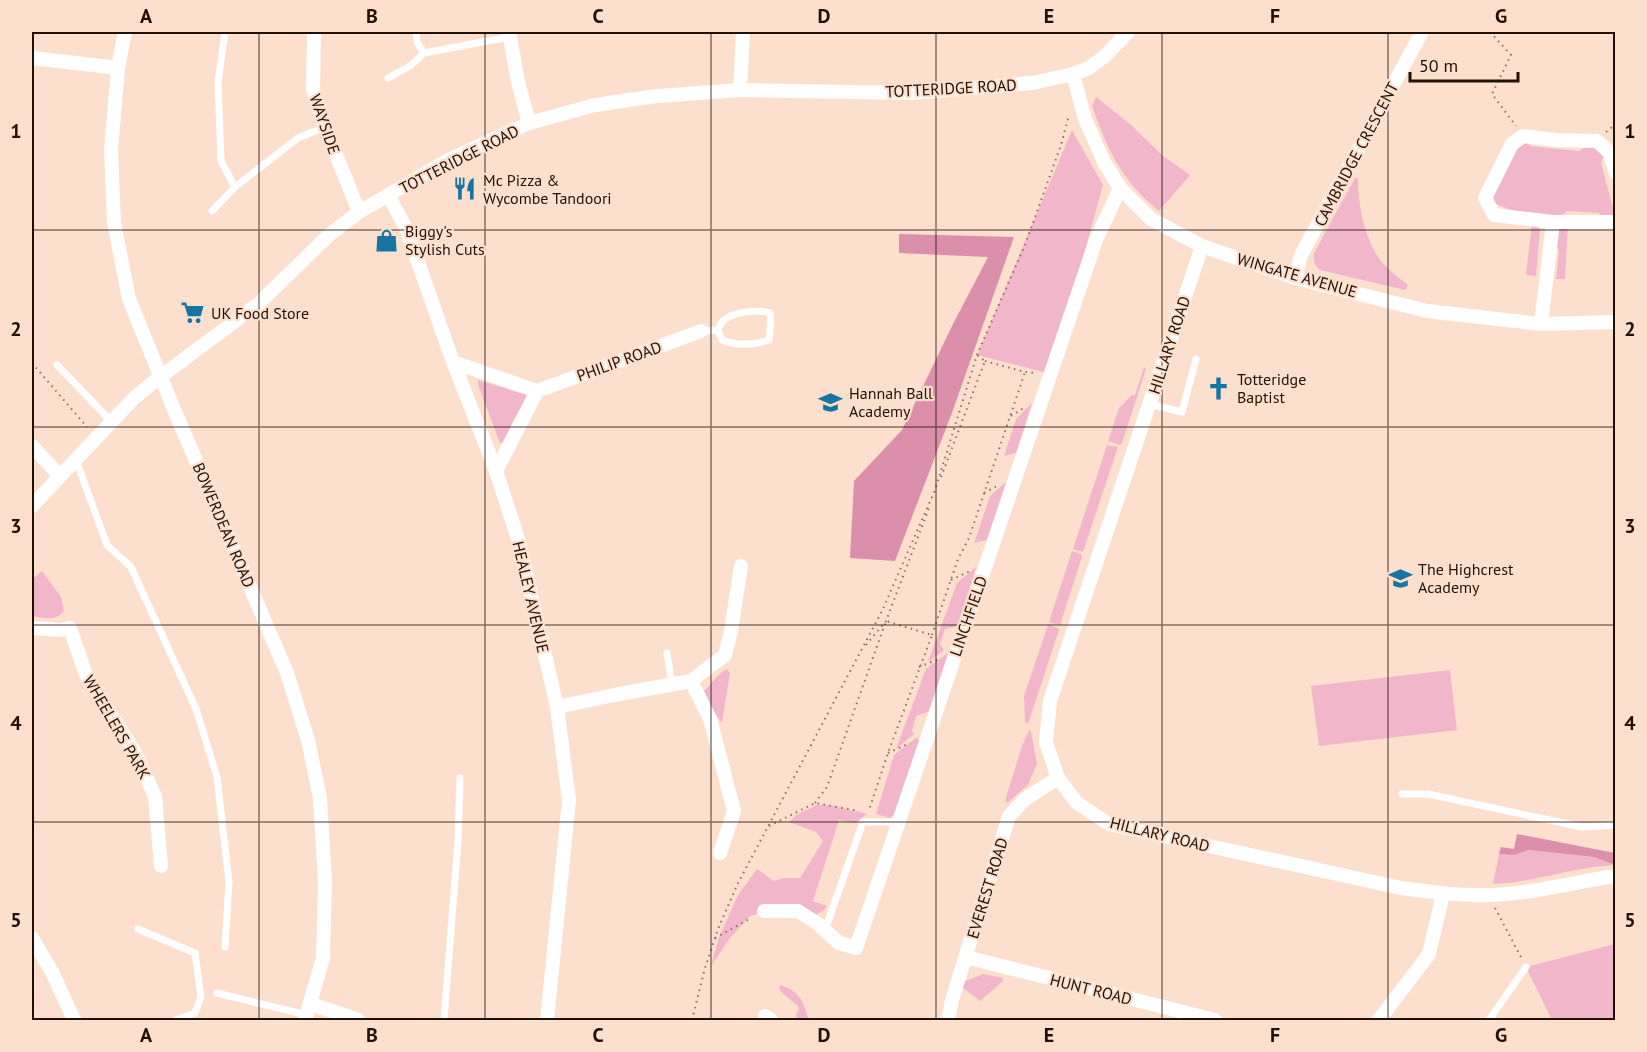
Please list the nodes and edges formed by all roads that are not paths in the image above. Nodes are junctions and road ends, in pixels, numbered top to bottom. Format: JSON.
{"nodes":[{"id":1,"x":125,"y":32,"type":"edge"},
{"id":2,"x":225,"y":32,"type":"edge"},
{"id":3,"x":314,"y":32,"type":"edge"},
{"id":4,"x":416,"y":32,"type":"edge"},
{"id":5,"x":743,"y":32,"type":"edge"},
{"id":6,"x":1128,"y":32,"type":"edge"},
{"id":7,"x":1422,"y":32,"type":"edge"},
{"id":8,"x":509,"y":34,"type":"edge"},
{"id":9,"x":424,"y":53,"type":"junction"},
{"id":10,"x":32,"y":58,"type":"edge"},
{"id":11,"x":118,"y":68,"type":"junction"},
{"id":12,"x":1073,"y":75,"type":"junction"},
{"id":13,"x":388,"y":78,"type":"dead end"},
{"id":14,"x":740,"y":90,"type":"junction"},
{"id":15,"x":529,"y":123,"type":"junction"},
{"id":16,"x":325,"y":127,"type":"junction"},
{"id":17,"x":1616,"y":173,"type":"edge"},
{"id":18,"x":235,"y":187,"type":"junction"},
{"id":19,"x":1120,"y":188,"type":"junction"},
{"id":20,"x":388,"y":195,"type":"junction"},
{"id":21,"x":212,"y":211,"type":"dead end"},
{"id":22,"x":359,"y":212,"type":"junction"},
{"id":23,"x":1553,"y":222,"type":"junction"},
{"id":24,"x":1616,"y":222,"type":"edge"},
{"id":25,"x":1202,"y":246,"type":"junction"},
{"id":26,"x":1295,"y":278,"type":"junction"},
{"id":27,"x":1616,"y":322,"type":"edge"},
{"id":28,"x":1541,"y":324,"type":"junction"},
{"id":29,"x":718,"y":330,"type":"junction"},
{"id":30,"x":702,"y":331,"type":"joint"},
{"id":31,"x":1196,"y":359,"type":"dead end"},
{"id":32,"x":453,"y":362,"type":"junction"},
{"id":33,"x":57,"y":366,"type":"dead end"},
{"id":34,"x":160,"y":376,"type":"junction"},
{"id":35,"x":537,"y":390,"type":"junction"},
{"id":36,"x":1149,"y":405,"type":"junction"},
{"id":37,"x":112,"y":422,"type":"junction"},
{"id":38,"x":32,"y":446,"type":"edge"},
{"id":39,"x":76,"y":460,"type":"junction"},
{"id":40,"x":496,"y":471,"type":"junction"},
{"id":41,"x":60,"y":476,"type":"junction"},
{"id":42,"x":32,"y":506,"type":"edge"},
{"id":43,"x":741,"y":566,"type":"dead end"},
{"id":44,"x":32,"y":628,"type":"edge"},
{"id":45,"x":667,"y":653,"type":"dead end"},
{"id":46,"x":691,"y":681,"type":"junction"},
{"id":47,"x":672,"y":684,"type":"junction"},
{"id":48,"x":557,"y":707,"type":"junction"},
{"id":49,"x":460,"y":778,"type":"dead end"},
{"id":50,"x":1058,"y":778,"type":"junction"},
{"id":51,"x":1402,"y":794,"type":"dead end"},
{"id":52,"x":899,"y":822,"type":"junction"},
{"id":53,"x":1616,"y":825,"type":"edge"},
{"id":54,"x":720,"y":853,"type":"dead end"},
{"id":55,"x":161,"y":866,"type":"dead end"},
{"id":56,"x":1616,"y":878,"type":"edge"},
{"id":57,"x":1443,"y":894,"type":"junction"},
{"id":58,"x":764,"y":911,"type":"road end"},
{"id":59,"x":138,"y":929,"type":"dead end"},
{"id":60,"x":825,"y":930,"type":"junction"},
{"id":61,"x":32,"y":938,"type":"edge"},
{"id":62,"x":225,"y":947,"type":"dead end"},
{"id":63,"x":966,"y":957,"type":"junction"},
{"id":64,"x":1526,"y":967,"type":"road end"},
{"id":65,"x":217,"y":993,"type":"dead end"},
{"id":66,"x":308,"y":1013,"type":"edge"},
{"id":67,"x":196,"y":1017,"type":"edge"},
{"id":68,"x":74,"y":1020,"type":"edge"},
{"id":69,"x":175,"y":1020,"type":"edge"},
{"id":70,"x":358,"y":1020,"type":"edge"},
{"id":71,"x":444,"y":1020,"type":"edge"},
{"id":72,"x":547,"y":1020,"type":"edge"},
{"id":73,"x":948,"y":1020,"type":"edge"},
{"id":74,"x":1215,"y":1020,"type":"edge"},
{"id":75,"x":1379,"y":1020,"type":"edge"},
{"id":76,"x":1489,"y":1020,"type":"edge"}],
"edges":[{"from":1,"to":11,"type":"street","name":"BOWERDEAN ROAD"},
{"from":2,"to":18,"type":"lane"},
{"from":3,"to":16,"type":"street","name":"WAYSIDE"},
{"from":4,"to":9,"type":"lane"},
{"from":5,"to":14,"type":"street"},
{"from":6,"to":12,"type":"street","name":"TOTTERIDGE ROAD"},
{"from":7,"to":26,"type":"street","name":"CAMBRIDGE CRESCENT"},
{"from":8,"to":9,"type":"lane"},
{"from":8,"to":15,"type":"street"},
{"from":9,"to":13,"type":"lane"},
{"from":10,"to":11,"type":"street"},
{"from":11,"to":34,"type":"street","name":"BOWERDEAN ROAD"},
{"from":12,"to":14,"type":"street","name":"TOTTERIDGE ROAD"},
{"from":12,"to":19,"type":"street","name":"WINGATE AVENUE"},
{"from":14,"to":15,"type":"street","name":"TOTTERIDGE ROAD"},
{"from":15,"to":20,"type":"street","name":"TOTTERIDGE ROAD"},
{"from":16,"to":18,"type":"lane"},
{"from":16,"to":22,"type":"street","name":"WAYSIDE"},
{"from":17,"to":23,"type":"street"},
{"from":18,"to":21,"type":"lane"},
{"from":19,"to":25,"type":"street","name":"WINGATE AVENUE"},
{"from":19,"to":52,"type":"street","name":"LINCHFIELD"},
{"from":20,"to":22,"type":"street","name":"TOTTERIDGE ROAD"},
{"from":20,"to":32,"type":"street","name":"HEALEY AVENUE"},
{"from":22,"to":34,"type":"street","name":"TOTTERIDGE ROAD"},
{"from":23,"to":24,"type":"street"},
{"from":23,"to":28,"type":"street"},
{"from":25,"to":26,"type":"street","name":"WINGATE AVENUE"},
{"from":25,"to":36,"type":"street","name":"HILLARY ROAD"},
{"from":26,"to":28,"type":"street","name":"WINGATE AVENUE"},
{"from":27,"to":28,"type":"street","name":"WINGATE AVENUE"},
{"from":29,"to":29,"type":"lane"},
{"from":29,"to":30,"type":"lane"},
{"from":30,"to":35,"type":"street","name":"PHILIP ROAD"},
{"from":31,"to":36,"type":"lane"},
{"from":32,"to":35,"type":"street"},
{"from":32,"to":40,"type":"street","name":"HEALEY AVENUE"},
{"from":33,"to":37,"type":"lane"},
{"from":34,"to":37,"type":"street","name":"TOTTERIDGE ROAD"},
{"from":34,"to":66,"type":"street","name":"BOWERDEAN ROAD"},
{"from":35,"to":40,"type":"street"},
{"from":36,"to":50,"type":"street","name":"HILLARY ROAD"},
{"from":37,"to":39,"type":"street","name":"TOTTERIDGE ROAD"},
{"from":38,"to":41,"type":"street"},
{"from":39,"to":41,"type":"street","name":"TOTTERIDGE ROAD"},
{"from":39,"to":62,"type":"lane"},
{"from":40,"to":48,"type":"street","name":"HEALEY AVENUE"},
{"from":41,"to":42,"type":"street","name":"TOTTERIDGE ROAD"},
{"from":43,"to":46,"type":"street"},
{"from":44,"to":55,"type":"street","name":"WHEELERS PARK"},
{"from":45,"to":47,"type":"lane"},
{"from":46,"to":47,"type":"street"},
{"from":46,"to":54,"type":"street"},
{"from":47,"to":48,"type":"street"},
{"from":48,"to":72,"type":"street","name":"HEALEY AVENUE"},
{"from":49,"to":71,"type":"lane"},
{"from":50,"to":57,"type":"street","name":"HILLARY ROAD"},
{"from":50,"to":63,"type":"street","name":"EVEREST ROAD"},
{"from":51,"to":53,"type":"lane"},
{"from":52,"to":60,"type":"lane"},
{"from":52,"to":60,"type":"street","name":"LINCHFIELD"},
{"from":56,"to":57,"type":"street","name":"HILLARY ROAD"},
{"from":57,"to":75,"type":"street"},
{"from":58,"to":60,"type":"street","name":"LINCHFIELD"},
{"from":59,"to":67,"type":"lane"},
{"from":61,"to":68,"type":"street"},
{"from":63,"to":73,"type":"street","name":"EVEREST ROAD"},
{"from":63,"to":74,"type":"street","name":"HUNT ROAD"},
{"from":64,"to":76,"type":"lane"},
{"from":65,"to":66,"type":"lane"},
{"from":66,"to":70,"type":"street"},
{"from":67,"to":69,"type":"lane"}]}
